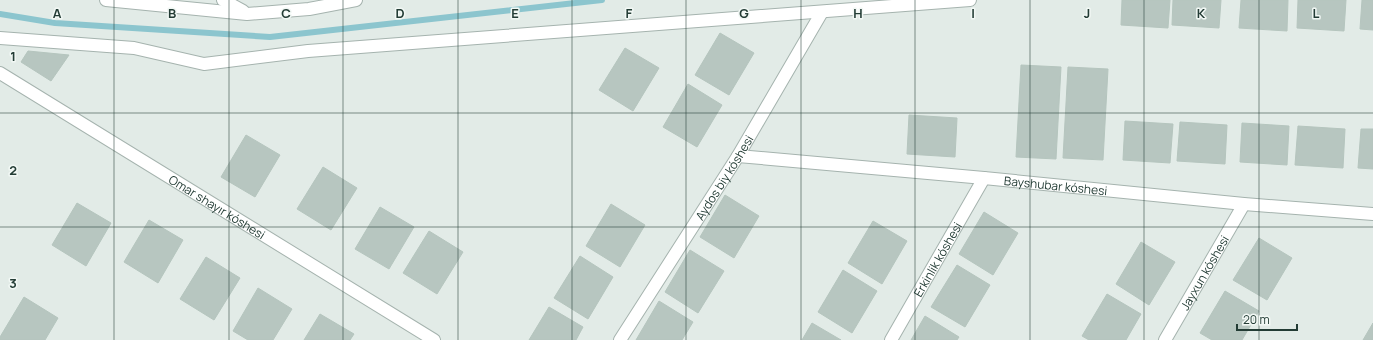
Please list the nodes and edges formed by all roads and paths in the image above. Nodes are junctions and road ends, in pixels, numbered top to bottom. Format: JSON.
{"nodes":[{"id":1,"x":106,"y":0,"type":"edge"},
{"id":2,"x":223,"y":0,"type":"edge"},
{"id":3,"x":356,"y":0,"type":"edge"},
{"id":4,"x":970,"y":0,"type":"edge"},
{"id":5,"x":822,"y":12,"type":"junction"},
{"id":6,"x":248,"y":14,"type":"junction"},
{"id":7,"x":0,"y":38,"type":"edge"},
{"id":8,"x":0,"y":73,"type":"edge"},
{"id":9,"x":738,"y":156,"type":"junction"},
{"id":10,"x":984,"y":178,"type":"junction"},
{"id":11,"x":1244,"y":204,"type":"junction"},
{"id":12,"x":1373,"y":214,"type":"edge"},
{"id":13,"x":434,"y":340,"type":"edge"},
{"id":14,"x":620,"y":340,"type":"edge"},
{"id":15,"x":891,"y":340,"type":"edge"},
{"id":16,"x":1164,"y":340,"type":"edge"}],
"edges":[{"from":1,"to":6,"type":"street"},
{"from":2,"to":6,"type":"street"},
{"from":3,"to":6,"type":"street"},
{"from":4,"to":5,"type":"street"},
{"from":5,"to":7,"type":"street"},
{"from":5,"to":9,"type":"street","name":"Aydos biy kóshesi"},
{"from":8,"to":13,"type":"street","name":"Omar shayır kóshesi"},
{"from":9,"to":10,"type":"street","name":"Bayshubar kóshesi"},
{"from":9,"to":14,"type":"street","name":"Aydos biy kóshesi"},
{"from":10,"to":11,"type":"street","name":"Bayshubar kóshesi"},
{"from":10,"to":15,"type":"street","name":"Erkinlik kóshesi"},
{"from":11,"to":12,"type":"street","name":"Bayshubar kóshesi"},
{"from":11,"to":16,"type":"street","name":"Jayxun kóshesi"}]}
